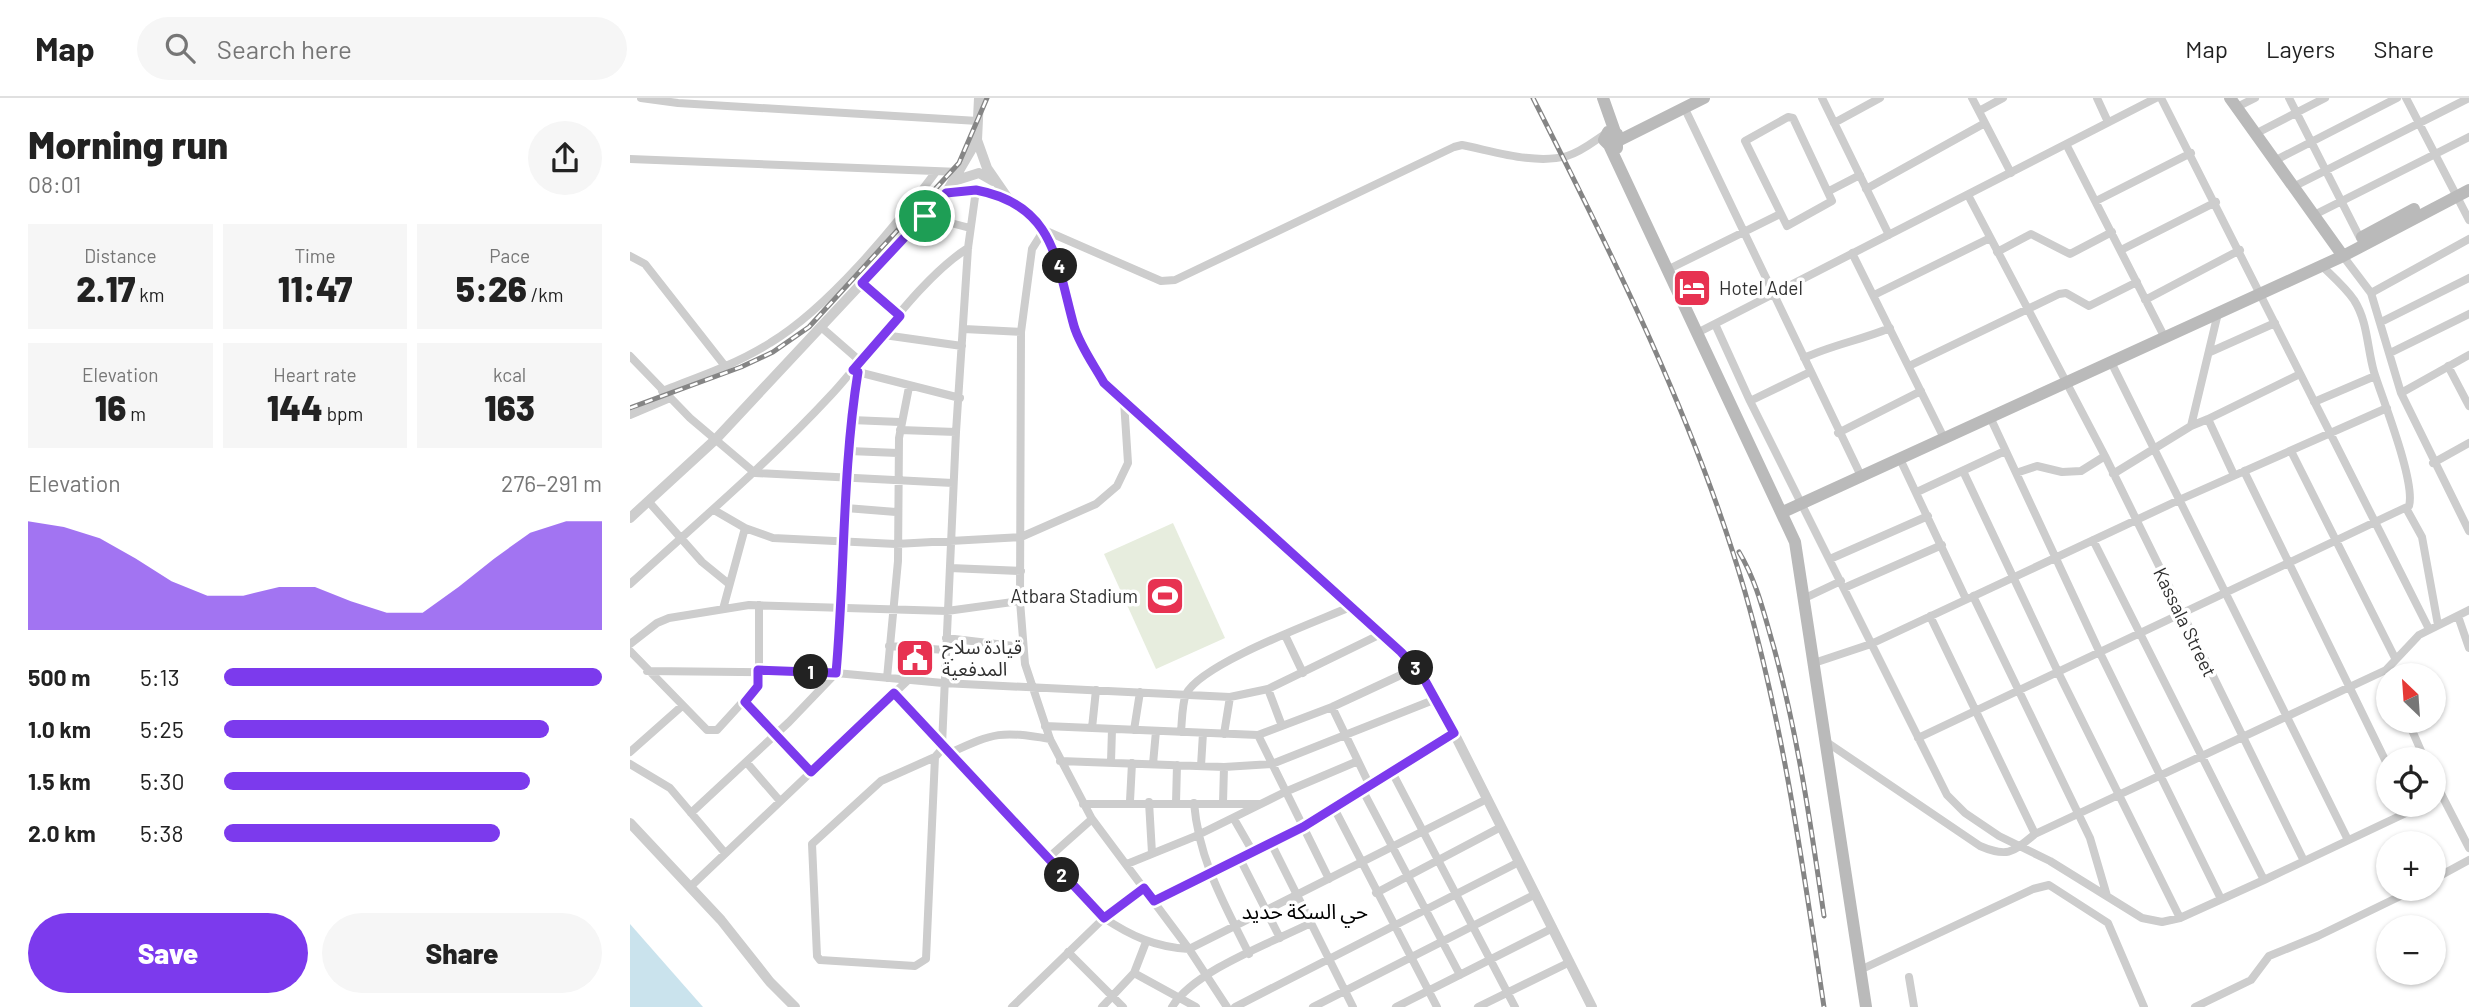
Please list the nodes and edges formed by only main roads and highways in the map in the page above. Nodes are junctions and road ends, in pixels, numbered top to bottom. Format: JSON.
{"nodes":[{"id":1,"x":1704,"y":98,"type":"edge"},
{"id":2,"x":1605,"y":102,"type":"edge"},
{"id":3,"x":2233,"y":102,"type":"edge"},
{"id":4,"x":1612,"y":138,"type":"junction"},
{"id":5,"x":2469,"y":181,"type":"edge"},
{"id":6,"x":2460,"y":192,"type":"edge"},
{"id":7,"x":2341,"y":253,"type":"junction"},
{"id":8,"x":1783,"y":512,"type":"junction"},
{"id":9,"x":1866,"y":1007,"type":"edge"}],
"edges":[{"from":1,"to":4,"type":"main road"},
{"from":2,"to":4,"type":"main road"},
{"from":3,"to":7,"type":"main road"},
{"from":4,"to":8,"type":"main road"},
{"from":5,"to":6,"type":"main road"},
{"from":6,"to":7,"type":"main road"},
{"from":7,"to":8,"type":"main road"},
{"from":8,"to":9,"type":"main road"}]}
